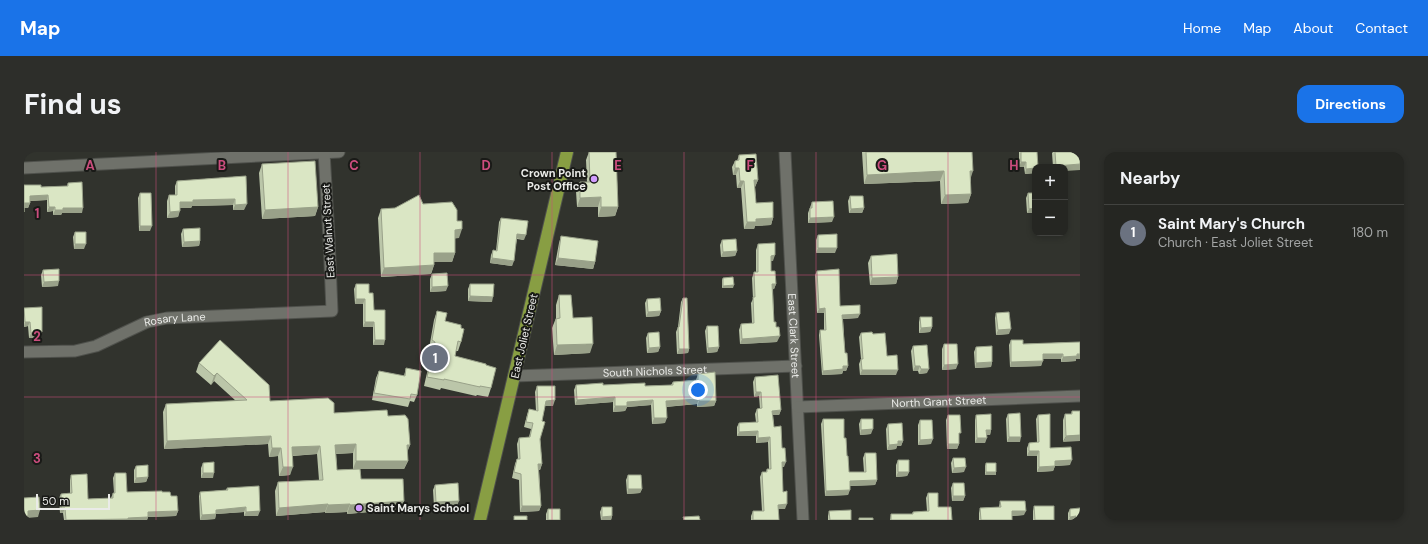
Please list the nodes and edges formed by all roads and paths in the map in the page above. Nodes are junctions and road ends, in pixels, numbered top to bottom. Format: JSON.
{"nodes":[{"id":1,"x":324,"y":152,"type":"edge"},
{"id":2,"x":339,"y":152,"type":"edge"},
{"id":3,"x":567,"y":152,"type":"edge"},
{"id":4,"x":786,"y":152,"type":"edge"},
{"id":5,"x":146,"y":157,"type":"edge"},
{"id":6,"x":24,"y":168,"type":"edge"},
{"id":7,"x":332,"y":311,"type":"joint"},
{"id":8,"x":24,"y":352,"type":"edge"},
{"id":9,"x":796,"y":366,"type":"junction"},
{"id":10,"x":514,"y":376,"type":"junction"},
{"id":11,"x":1080,"y":396,"type":"edge"},
{"id":12,"x":798,"y":407,"type":"junction"},
{"id":13,"x":480,"y":520,"type":"edge"},
{"id":14,"x":803,"y":520,"type":"edge"}],
"edges":[{"from":1,"to":2,"type":"street"},
{"from":1,"to":5,"type":"street"},
{"from":1,"to":7,"type":"street","name":"East Walnut Street"},
{"from":3,"to":10,"type":"main road","name":"East Joliet Street"},
{"from":4,"to":9,"type":"street","name":"East Clark Street"},
{"from":5,"to":6,"type":"street"},
{"from":7,"to":8,"type":"street","name":"Rosary Lane"},
{"from":9,"to":10,"type":"street","name":"South Nichols Street"},
{"from":9,"to":12,"type":"street","name":"East Clark Street"},
{"from":10,"to":13,"type":"main road","name":"East Joliet Street"},
{"from":11,"to":12,"type":"street","name":"North Grant Street"},
{"from":12,"to":14,"type":"street","name":"East Clark Street"}]}
